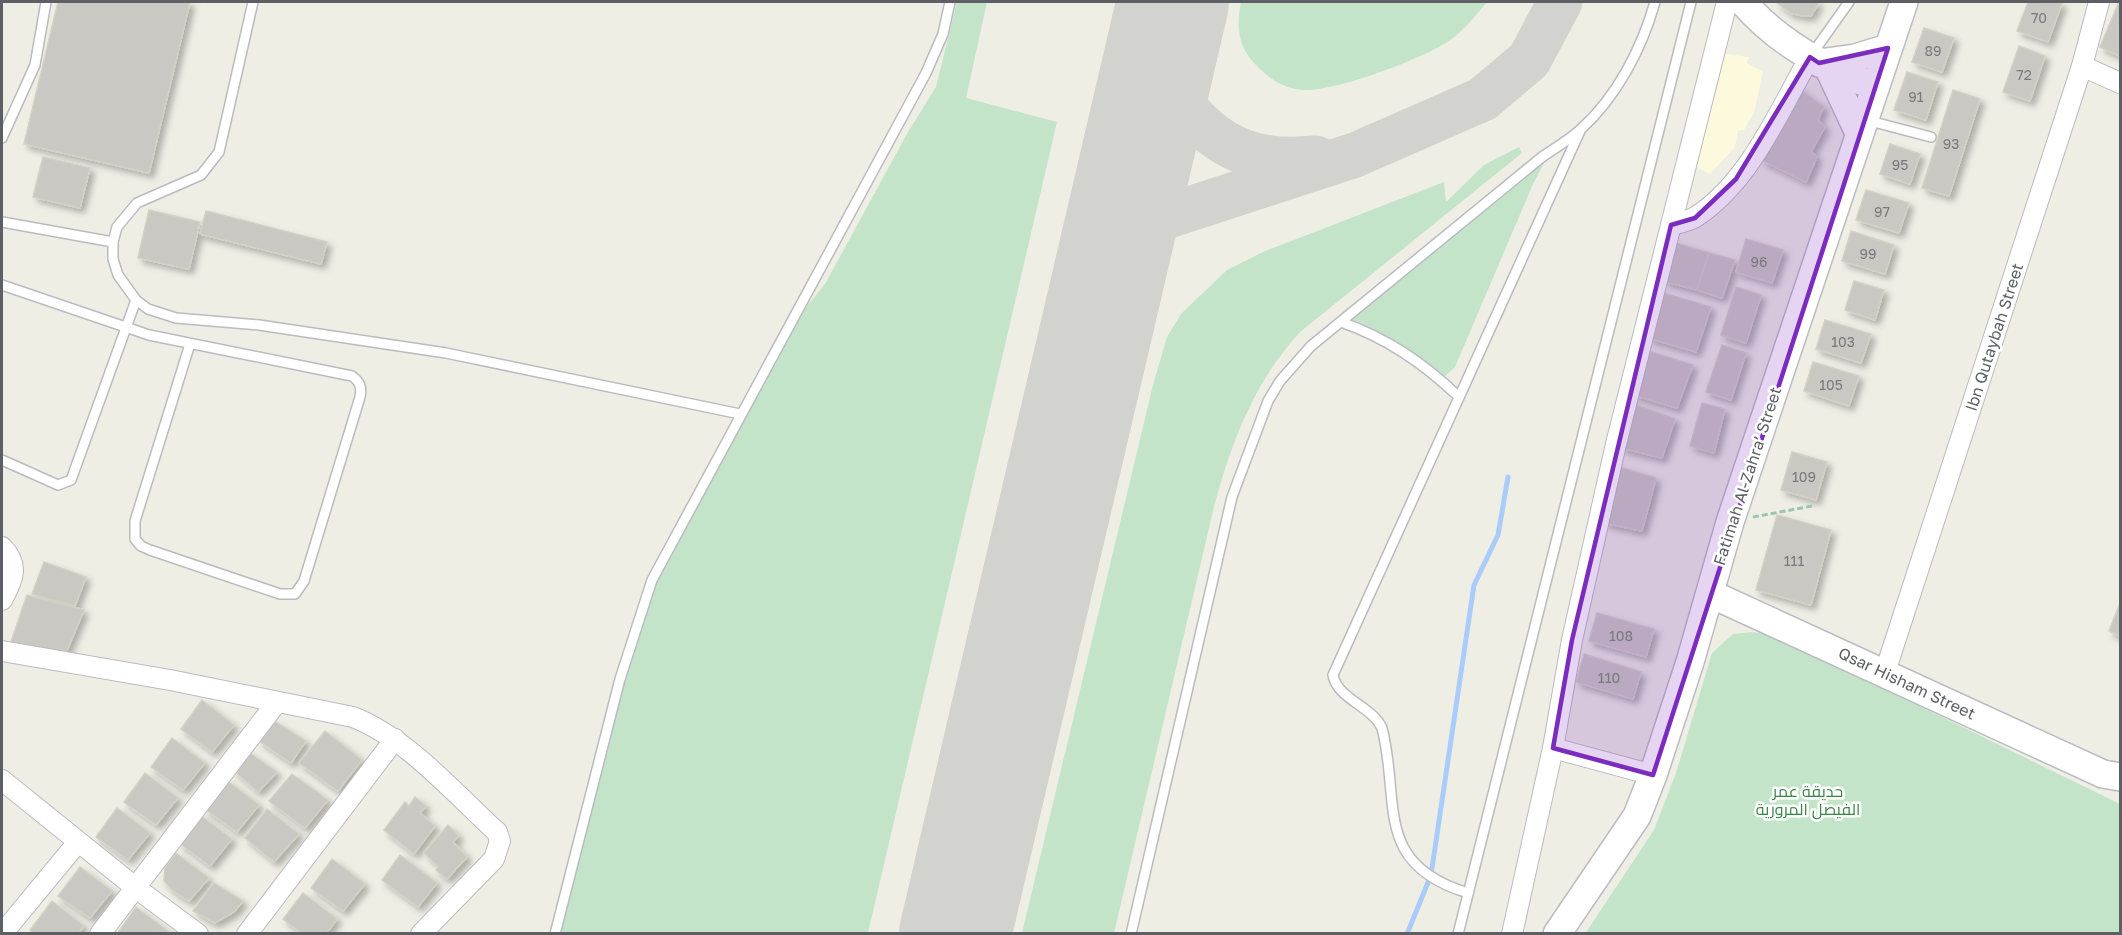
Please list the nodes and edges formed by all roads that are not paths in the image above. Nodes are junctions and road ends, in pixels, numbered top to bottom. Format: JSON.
{"nodes":[{"id":1,"x":46,"y":2,"type":"edge"},
{"id":2,"x":253,"y":2,"type":"edge"},
{"id":3,"x":950,"y":2,"type":"edge"},
{"id":4,"x":1655,"y":2,"type":"edge"},
{"id":5,"x":1691,"y":2,"type":"edge"},
{"id":6,"x":1727,"y":2,"type":"edge"},
{"id":7,"x":1743,"y":2,"type":"edge"},
{"id":8,"x":1849,"y":2,"type":"edge"},
{"id":9,"x":1904,"y":2,"type":"edge"},
{"id":10,"x":2099,"y":2,"type":"edge"},
{"id":11,"x":1888,"y":48,"type":"junction"},
{"id":12,"x":1819,"y":63,"type":"junction"},
{"id":13,"x":2082,"y":66,"type":"junction"},
{"id":14,"x":2121,"y":83,"type":"edge"},
{"id":15,"x":1874,"y":86,"type":"junction"},
{"id":16,"x":1862,"y":126,"type":"junction"},
{"id":17,"x":1580,"y":130,"type":"junction"},
{"id":18,"x":1931,"y":137,"type":"dead end"},
{"id":19,"x":2,"y":138,"type":"edge"},
{"id":20,"x":2,"y":222,"type":"edge"},
{"id":21,"x":1671,"y":225,"type":"junction"},
{"id":22,"x":113,"y":242,"type":"junction"},
{"id":23,"x":2,"y":285,"type":"edge"},
{"id":24,"x":136,"y":300,"type":"junction"},
{"id":25,"x":1341,"y":322,"type":"junction"},
{"id":26,"x":126,"y":328,"type":"junction"},
{"id":27,"x":190,"y":344,"type":"junction"},
{"id":28,"x":1458,"y":396,"type":"junction"},
{"id":29,"x":740,"y":414,"type":"junction"},
{"id":30,"x":2,"y":460,"type":"edge"},
{"id":31,"x":2,"y":547,"type":"edge"},
{"id":32,"x":1711,"y":594,"type":"junction"},
{"id":33,"x":2,"y":600,"type":"edge"},
{"id":34,"x":2,"y":651,"type":"edge"},
{"id":35,"x":1886,"y":672,"type":"junction"},
{"id":36,"x":277,"y":702,"type":"junction"},
{"id":37,"x":395,"y":739,"type":"junction"},
{"id":38,"x":1553,"y":748,"type":"junction"},
{"id":39,"x":1653,"y":775,"type":"junction"},
{"id":40,"x":2,"y":780,"type":"edge"},
{"id":41,"x":2115,"y":780,"type":"edge"},
{"id":42,"x":78,"y":842,"type":"junction"},
{"id":43,"x":136,"y":888,"type":"junction"},
{"id":44,"x":1468,"y":893,"type":"junction"},
{"id":45,"x":2,"y":933,"type":"edge"},
{"id":46,"x":100,"y":933,"type":"edge"},
{"id":47,"x":198,"y":933,"type":"edge"},
{"id":48,"x":247,"y":933,"type":"edge"},
{"id":49,"x":421,"y":933,"type":"edge"},
{"id":50,"x":555,"y":933,"type":"edge"},
{"id":51,"x":1131,"y":933,"type":"edge"},
{"id":52,"x":1458,"y":933,"type":"edge"},
{"id":53,"x":1512,"y":933,"type":"edge"},
{"id":54,"x":1557,"y":933,"type":"edge"}],
"edges":[{"from":1,"to":19,"type":"lane"},
{"from":2,"to":22,"type":"lane"},
{"from":3,"to":29,"type":"lane"},
{"from":4,"to":17,"type":"lane"},
{"from":5,"to":44,"type":"lane"},
{"from":6,"to":21,"type":"street"},
{"from":7,"to":12,"type":"street"},
{"from":8,"to":12,"type":"lane"},
{"from":9,"to":11,"type":"street","name":"Fatimah Al-Zahra’ Street"},
{"from":10,"to":13,"type":"street","name":"Ibn Qutaybah Street"},
{"from":11,"to":12,"type":"street"},
{"from":11,"to":15,"type":"street","name":"Fatimah Al-Zahra’ Street"},
{"from":12,"to":15,"type":"street"},
{"from":12,"to":16,"type":"street"},
{"from":12,"to":21,"type":"street"},
{"from":13,"to":14,"type":"street"},
{"from":13,"to":35,"type":"street","name":"Ibn Qutaybah Street"},
{"from":15,"to":16,"type":"street","name":"Fatimah Al-Zahra’ Street"},
{"from":16,"to":18,"type":"lane"},
{"from":16,"to":32,"type":"street","name":"Fatimah Al-Zahra’ Street"},
{"from":17,"to":25,"type":"lane"},
{"from":17,"to":28,"type":"lane"},
{"from":20,"to":22,"type":"lane"},
{"from":21,"to":38,"type":"street"},
{"from":22,"to":24,"type":"lane"},
{"from":23,"to":26,"type":"lane"},
{"from":24,"to":26,"type":"lane"},
{"from":24,"to":29,"type":"lane"},
{"from":25,"to":28,"type":"lane"},
{"from":25,"to":51,"type":"lane"},
{"from":26,"to":27,"type":"lane"},
{"from":26,"to":30,"type":"lane"},
{"from":27,"to":27,"type":"lane"},
{"from":28,"to":44,"type":"lane"},
{"from":29,"to":50,"type":"lane"},
{"from":31,"to":33,"type":"street"},
{"from":32,"to":35,"type":"street","name":"Qsar Hisham Street"},
{"from":32,"to":39,"type":"street","name":"Fatimah Al-Zahra’ Street"},
{"from":34,"to":36,"type":"street"},
{"from":35,"to":41,"type":"street","name":"Qsar Hisham Street"},
{"from":36,"to":37,"type":"street"},
{"from":36,"to":43,"type":"street"},
{"from":37,"to":48,"type":"street"},
{"from":37,"to":49,"type":"street"},
{"from":38,"to":39,"type":"street"},
{"from":38,"to":53,"type":"street"},
{"from":39,"to":54,"type":"street","name":"Fatimah Al-Zahra’ Street"},
{"from":40,"to":42,"type":"street"},
{"from":42,"to":43,"type":"street"},
{"from":42,"to":45,"type":"street"},
{"from":43,"to":46,"type":"street"},
{"from":43,"to":47,"type":"street"},
{"from":44,"to":52,"type":"lane"}]}
